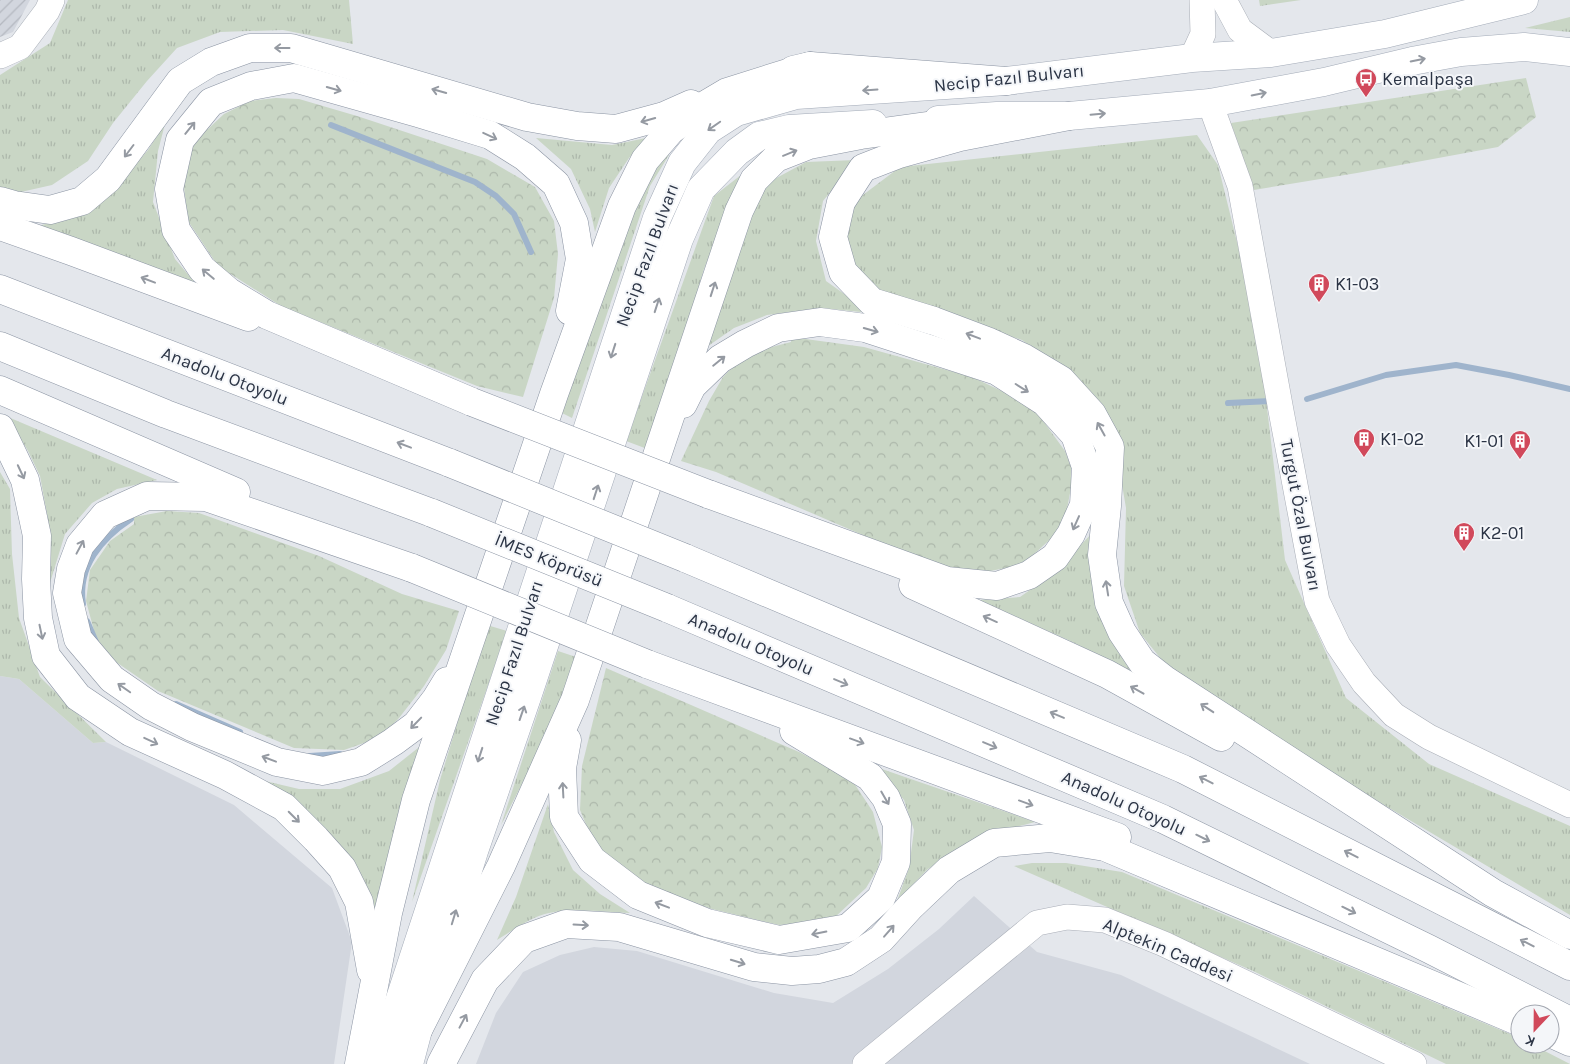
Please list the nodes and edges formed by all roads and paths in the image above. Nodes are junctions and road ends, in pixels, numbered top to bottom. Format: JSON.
{"nodes":[{"id":1,"x":52,"y":0,"type":"edge"},
{"id":2,"x":1202,"y":0,"type":"edge"},
{"id":3,"x":1224,"y":0,"type":"edge"},
{"id":4,"x":1524,"y":0,"type":"edge"},
{"id":5,"x":1271,"y":52,"type":"junction"},
{"id":6,"x":1570,"y":52,"type":"edge"},
{"id":7,"x":0,"y":56,"type":"edge"},
{"id":8,"x":1192,"y":58,"type":"junction"},
{"id":9,"x":810,"y":66,"type":"junction"},
{"id":10,"x":1006,"y":81,"type":"junction"},
{"id":11,"x":1210,"y":103,"type":"junction"},
{"id":12,"x":997,"y":116,"type":"junction"},
{"id":13,"x":1070,"y":116,"type":"junction"},
{"id":14,"x":0,"y":201,"type":"edge"},
{"id":15,"x":0,"y":226,"type":"edge"},
{"id":16,"x":0,"y":289,"type":"edge"},
{"id":17,"x":0,"y":346,"type":"edge"},
{"id":18,"x":0,"y":390,"type":"edge"},
{"id":19,"x":554,"y":394,"type":"junction"},
{"id":20,"x":472,"y":402,"type":"junction"},
{"id":21,"x":0,"y":428,"type":"edge"},
{"id":22,"x":656,"y":460,"type":"junction"},
{"id":23,"x":708,"y":494,"type":"junction"},
{"id":24,"x":412,"y":568,"type":"junction"},
{"id":25,"x":667,"y":608,"type":"joint"},
{"id":26,"x":472,"y":639,"type":"junction"},
{"id":27,"x":647,"y":664,"type":"junction"},
{"id":28,"x":576,"y":700,"type":"junction"},
{"id":29,"x":1570,"y":805,"type":"edge"},
{"id":30,"x":1439,"y":858,"type":"junction"},
{"id":31,"x":1570,"y":935,"type":"edge"},
{"id":32,"x":1570,"y":966,"type":"edge"},
{"id":33,"x":1510,"y":1015,"type":"edge"},
{"id":34,"x":1510,"y":1016,"type":"edge"},
{"id":35,"x":1570,"y":1021,"type":"edge"},
{"id":36,"x":418,"y":1030,"type":"junction"},
{"id":37,"x":359,"y":1064,"type":"edge"},
{"id":38,"x":380,"y":1064,"type":"edge"},
{"id":39,"x":409,"y":1064,"type":"edge"},
{"id":40,"x":441,"y":1064,"type":"edge"},
{"id":41,"x":865,"y":1064,"type":"edge"},
{"id":42,"x":1414,"y":1064,"type":"edge"}],
"edges":[{"from":1,"to":7,"type":"main road"},
{"from":2,"to":8,"type":"main road"},
{"from":3,"to":5,"type":"main road"},
{"from":4,"to":5,"type":"main road","name":"Necip Fazıl Bulvarı"},
{"from":5,"to":8,"type":"main road","name":"Necip Fazıl Bulvarı"},
{"from":11,"to":6,"type":"main road","name":"Necip Fazıl Bulvarı","one_way":true},
{"from":8,"to":10,"type":"main road","name":"Necip Fazıl Bulvarı"},
{"from":9,"to":10,"type":"main road"},
{"from":9,"to":14,"type":"main road","one_way":true},
{"from":9,"to":19,"type":"main road"},
{"from":10,"to":38,"type":"main road","name":"Necip Fazıl Bulvarı","one_way":true},
{"from":13,"to":11,"type":"main road","name":"Necip Fazıl Bulvarı","one_way":true},
{"from":11,"to":29,"type":"main road","name":"Turgut Özal Bulvarı"},
{"from":12,"to":13,"type":"main road","name":"Necip Fazıl Bulvarı"},
{"from":22,"to":12,"type":"main road","one_way":true},
{"from":36,"to":12,"type":"main road","name":"Necip Fazıl Bulvarı","one_way":true},
{"from":30,"to":13,"type":"main road","one_way":true},
{"from":20,"to":15,"type":"main road","one_way":true},
{"from":32,"to":16,"type":"main road","name":"Anadolu Otoyolu","one_way":true,"bridge":true},
{"from":17,"to":25,"type":"main road","name":"İMES Köprüsü","bridge":true},
{"from":18,"to":24,"type":"main road"},
{"from":20,"to":19,"type":"main road","one_way":true},
{"from":19,"to":26,"type":"main road"},
{"from":20,"to":23,"type":"main road","bridge":true},
{"from":21,"to":37,"type":"main road","one_way":true},
{"from":22,"to":23,"type":"main road","one_way":true},
{"from":22,"to":28,"type":"main road"},
{"from":30,"to":23,"type":"main road","one_way":true},
{"from":26,"to":24,"type":"main road","one_way":true},
{"from":24,"to":27,"type":"main road","bridge":true},
{"from":25,"to":35,"type":"main road","name":"Anadolu Otoyolu","one_way":true},
{"from":26,"to":37,"type":"main road"},
{"from":27,"to":28,"type":"main road","one_way":true},
{"from":27,"to":33,"type":"main road","one_way":true},
{"from":28,"to":36,"type":"main road"},
{"from":30,"to":31,"type":"main road"},
{"from":40,"to":34,"type":"main road","one_way":true},
{"from":36,"to":39,"type":"main road","name":"Necip Fazıl Bulvarı"},
{"from":41,"to":42,"type":"main road","name":"Alptekin Caddesi"}]}
